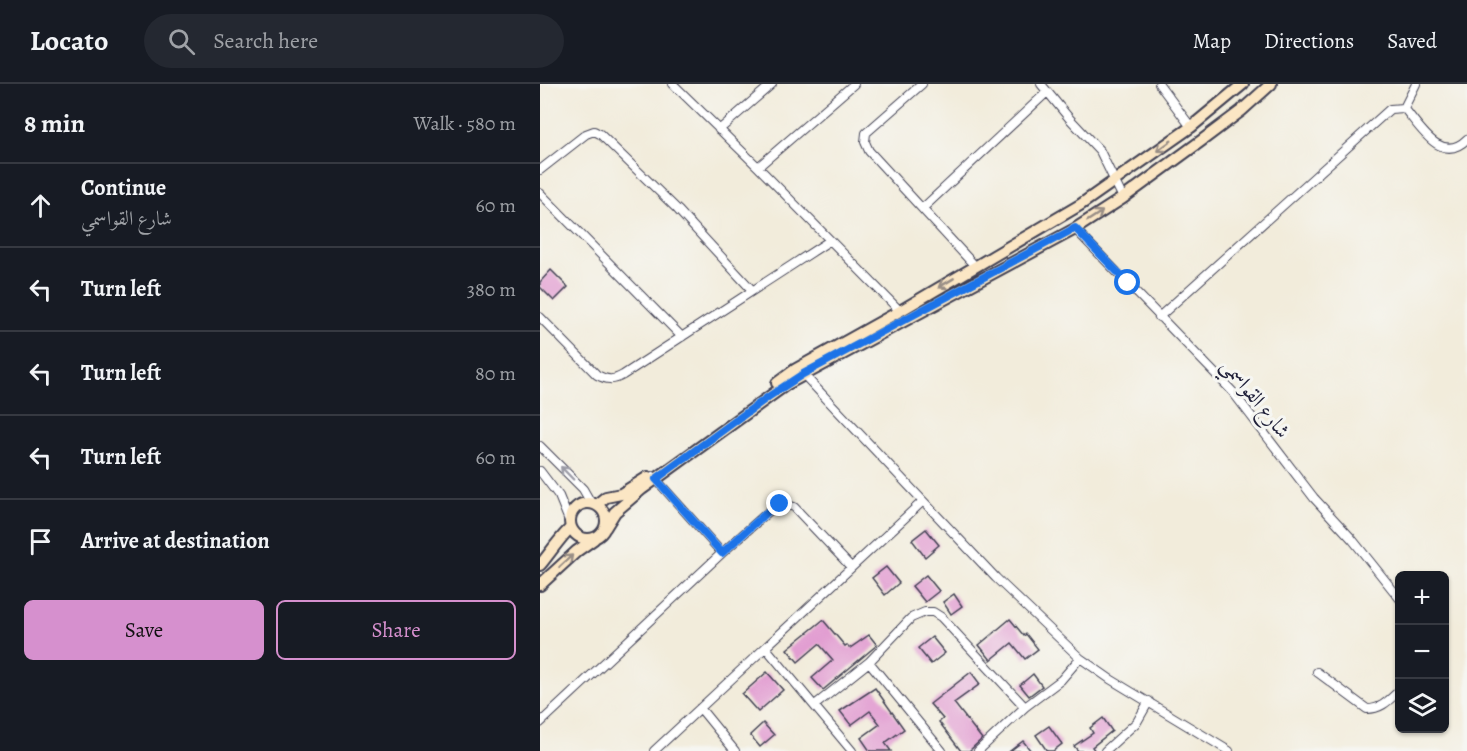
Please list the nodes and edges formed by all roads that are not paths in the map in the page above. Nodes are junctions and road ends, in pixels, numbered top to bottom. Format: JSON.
{"nodes":[{"id":1,"x":673,"y":84,"type":"edge"},
{"id":2,"x":772,"y":84,"type":"edge"},
{"id":3,"x":854,"y":84,"type":"edge"},
{"id":4,"x":922,"y":84,"type":"edge"},
{"id":5,"x":1041,"y":84,"type":"edge"},
{"id":6,"x":1159,"y":84,"type":"edge"},
{"id":7,"x":1243,"y":84,"type":"edge"},
{"id":8,"x":1271,"y":84,"type":"edge"},
{"id":9,"x":1416,"y":84,"type":"edge"},
{"id":10,"x":1047,"y":92,"type":"junction"},
{"id":11,"x":1404,"y":108,"type":"junction"},
{"id":12,"x":1191,"y":127,"type":"junction"},
{"id":13,"x":719,"y":130,"type":"junction"},
{"id":14,"x":1467,"y":139,"type":"edge"},
{"id":15,"x":758,"y":167,"type":"junction"},
{"id":16,"x":540,"y":170,"type":"edge"},
{"id":17,"x":1115,"y":181,"type":"junction"},
{"id":18,"x":540,"y":194,"type":"edge"},
{"id":19,"x":1123,"y":198,"type":"junction"},
{"id":20,"x":923,"y":208,"type":"junction"},
{"id":21,"x":1075,"y":228,"type":"junction"},
{"id":22,"x":829,"y":241,"type":"junction"},
{"id":23,"x":1004,"y":249,"type":"junction"},
{"id":24,"x":1011,"y":262,"type":"junction"},
{"id":25,"x":975,"y":266,"type":"junction"},
{"id":26,"x":752,"y":290,"type":"junction"},
{"id":27,"x":900,"y":311,"type":"junction"},
{"id":28,"x":540,"y":317,"type":"edge"},
{"id":29,"x":1160,"y":317,"type":"junction"},
{"id":30,"x":682,"y":337,"type":"junction"},
{"id":31,"x":800,"y":371,"type":"junction"},
{"id":32,"x":540,"y":446,"type":"edge"},
{"id":33,"x":540,"y":471,"type":"edge"},
{"id":34,"x":654,"y":476,"type":"junction"},
{"id":35,"x":543,"y":481,"type":"edge"},
{"id":36,"x":923,"y":501,"type":"junction"},
{"id":37,"x":593,"y":504,"type":"junction"},
{"id":38,"x":571,"y":526,"type":"junction"},
{"id":39,"x":605,"y":528,"type":"junction"},
{"id":40,"x":594,"y":539,"type":"junction"},
{"id":41,"x":722,"y":553,"type":"junction"},
{"id":42,"x":540,"y":565,"type":"edge"},
{"id":43,"x":850,"y":567,"type":"junction"},
{"id":44,"x":540,"y":585,"type":"edge"},
{"id":45,"x":1395,"y":593,"type":"edge"},
{"id":46,"x":766,"y":648,"type":"junction"},
{"id":47,"x":1080,"y":658,"type":"junction"},
{"id":48,"x":869,"y":662,"type":"junction"},
{"id":49,"x":1317,"y":672,"type":"dead end"},
{"id":50,"x":1395,"y":695,"type":"edge"},
{"id":51,"x":1149,"y":701,"type":"junction"},
{"id":52,"x":815,"y":705,"type":"junction"},
{"id":53,"x":1026,"y":707,"type":"junction"},
{"id":54,"x":700,"y":708,"type":"junction"},
{"id":55,"x":540,"y":723,"type":"edge"},
{"id":56,"x":654,"y":751,"type":"edge"},
{"id":57,"x":735,"y":751,"type":"edge"},
{"id":58,"x":852,"y":751,"type":"edge"},
{"id":59,"x":942,"y":751,"type":"edge"},
{"id":60,"x":978,"y":751,"type":"edge"},
{"id":61,"x":1106,"y":751,"type":"edge"},
{"id":62,"x":1229,"y":751,"type":"edge"}],
"edges":[{"from":1,"to":13,"type":"street"},
{"from":2,"to":13,"type":"street"},
{"from":3,"to":15,"type":"street"},
{"from":4,"to":20,"type":"street"},
{"from":5,"to":10,"type":"street"},
{"from":6,"to":12,"type":"street"},
{"from":7,"to":12,"type":"main road"},
{"from":8,"to":19,"type":"main road"},
{"from":9,"to":11,"type":"street"},
{"from":10,"to":17,"type":"street"},
{"from":10,"to":20,"type":"street"},
{"from":11,"to":14,"type":"street"},
{"from":11,"to":29,"type":"street"},
{"from":12,"to":17,"type":"main road","one_way":true},
{"from":13,"to":15,"type":"street"},
{"from":15,"to":22,"type":"street"},
{"from":16,"to":26,"type":"street"},
{"from":17,"to":19,"type":"street"},
{"from":17,"to":23,"type":"main road"},
{"from":18,"to":30,"type":"street"},
{"from":21,"to":19,"type":"main road","one_way":true},
{"from":20,"to":25,"type":"street"},
{"from":21,"to":24,"type":"main road"},
{"from":21,"to":29,"type":"street","name":"شارع القواسمي"},
{"from":22,"to":26,"type":"street"},
{"from":22,"to":27,"type":"street"},
{"from":23,"to":24,"type":"main road"},
{"from":23,"to":25,"type":"main road"},
{"from":24,"to":31,"type":"main road"},
{"from":25,"to":27,"type":"main road","one_way":true},
{"from":26,"to":30,"type":"street"},
{"from":27,"to":31,"type":"main road"},
{"from":28,"to":30,"type":"street"},
{"from":29,"to":45,"type":"street","name":"شارع القواسمي"},
{"from":31,"to":34,"type":"main road"},
{"from":31,"to":36,"type":"street"},
{"from":37,"to":32,"type":"street","one_way":true},
{"from":33,"to":35,"type":"street"},
{"from":34,"to":37,"type":"main road"},
{"from":34,"to":39,"type":"main road"},
{"from":34,"to":41,"type":"street"},
{"from":35,"to":38,"type":"street"},
{"from":36,"to":43,"type":"street"},
{"from":36,"to":47,"type":"street"},
{"from":37,"to":38,"type":"main road"},
{"from":37,"to":39,"type":"main road"},
{"from":38,"to":40,"type":"main road"},
{"from":38,"to":42,"type":"main road"},
{"from":39,"to":40,"type":"main road"},
{"from":44,"to":40,"type":"main road","one_way":true},
{"from":41,"to":43,"type":"street"},
{"from":41,"to":55,"type":"street"},
{"from":43,"to":46,"type":"street"},
{"from":46,"to":52,"type":"street"},
{"from":46,"to":54,"type":"street"},
{"from":47,"to":51,"type":"street"},
{"from":47,"to":53,"type":"street"},
{"from":48,"to":52,"type":"street"},
{"from":48,"to":53,"type":"street"},
{"from":48,"to":59,"type":"street"},
{"from":49,"to":50,"type":"street"},
{"from":51,"to":61,"type":"street"},
{"from":51,"to":62,"type":"street"},
{"from":52,"to":58,"type":"street"},
{"from":53,"to":60,"type":"street"},
{"from":54,"to":56,"type":"street"},
{"from":54,"to":57,"type":"street"}]}
